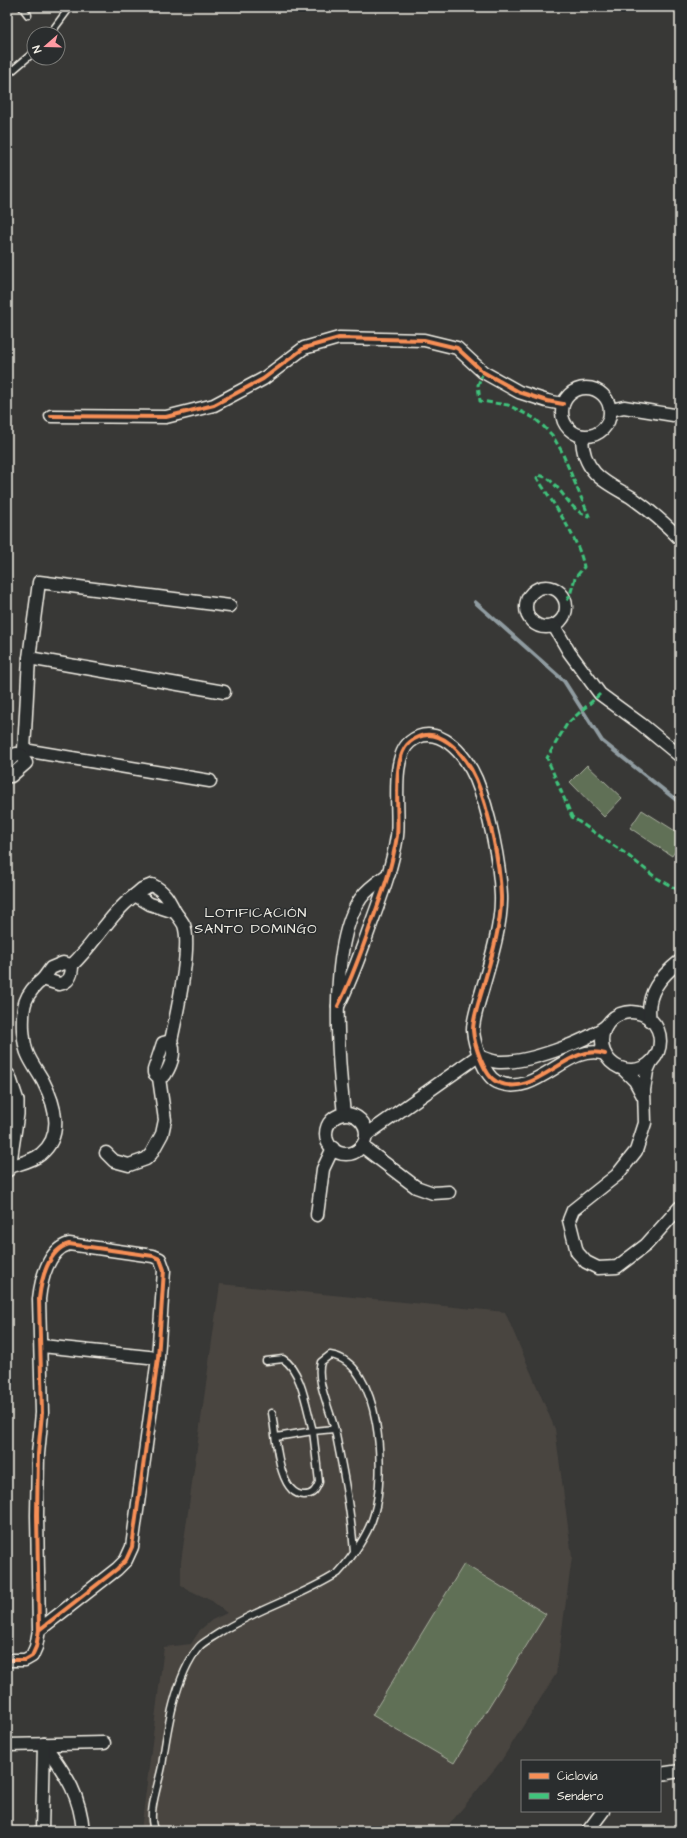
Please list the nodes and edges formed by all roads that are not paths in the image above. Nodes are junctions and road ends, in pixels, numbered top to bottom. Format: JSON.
{"nodes":[{"id":1,"x":22,"y":7,"type":"edge"},
{"id":2,"x":70,"y":7,"type":"edge"},
{"id":3,"x":28,"y":15,"type":"dead end"},
{"id":4,"x":56,"y":26,"type":"edge"},
{"id":5,"x":26,"y":59,"type":"edge"},
{"id":6,"x":7,"y":74,"type":"edge"},
{"id":7,"x":563,"y":404,"type":"junction"},
{"id":8,"x":610,"y":410,"type":"junction"},
{"id":9,"x":51,"y":416,"type":"dead end"},
{"id":10,"x":680,"y":416,"type":"edge"},
{"id":11,"x":582,"y":436,"type":"junction"},
{"id":12,"x":680,"y":539,"type":"edge"},
{"id":13,"x":230,"y":606,"type":"dead end"},
{"id":14,"x":554,"y":626,"type":"dead end"},
{"id":15,"x":29,"y":658,"type":"junction"},
{"id":16,"x":224,"y":692,"type":"dead end"},
{"id":17,"x":23,"y":753,"type":"junction"},
{"id":18,"x":680,"y":756,"type":"edge"},
{"id":19,"x":7,"y":763,"type":"edge"},
{"id":20,"x":7,"y":776,"type":"edge"},
{"id":21,"x":210,"y":781,"type":"dead end"},
{"id":22,"x":389,"y":874,"type":"junction"},
{"id":23,"x":135,"y":895,"type":"junction"},
{"id":24,"x":175,"y":912,"type":"junction"},
{"id":25,"x":680,"y":962,"type":"edge"},
{"id":26,"x":72,"y":965,"type":"junction"},
{"id":27,"x":43,"y":979,"type":"junction"},
{"id":28,"x":651,"y":995,"type":"junction"},
{"id":29,"x":338,"y":1006,"type":"junction"},
{"id":30,"x":628,"y":1012,"type":"junction"},
{"id":31,"x":650,"y":1020,"type":"junction"},
{"id":32,"x":606,"y":1026,"type":"junction"},
{"id":33,"x":605,"y":1054,"type":"junction"},
{"id":34,"x":478,"y":1056,"type":"junction"},
{"id":35,"x":651,"y":1062,"type":"junction"},
{"id":36,"x":623,"y":1069,"type":"junction"},
{"id":37,"x":7,"y":1077,"type":"edge"},
{"id":38,"x":645,"y":1099,"type":"junction"},
{"id":39,"x":344,"y":1114,"type":"junction"},
{"id":40,"x":364,"y":1140,"type":"junction"},
{"id":41,"x":333,"y":1148,"type":"junction"},
{"id":42,"x":106,"y":1153,"type":"dead end"},
{"id":43,"x":7,"y":1168,"type":"edge"},
{"id":44,"x":449,"y":1192,"type":"dead end"},
{"id":45,"x":680,"y":1207,"type":"edge"},
{"id":46,"x":317,"y":1215,"type":"dead end"},
{"id":47,"x":42,"y":1346,"type":"junction"},
{"id":48,"x":158,"y":1358,"type":"junction"},
{"id":49,"x":266,"y":1361,"type":"dead end"},
{"id":50,"x":272,"y":1413,"type":"dead end"},
{"id":51,"x":334,"y":1429,"type":"junction"},
{"id":52,"x":313,"y":1431,"type":"junction"},
{"id":53,"x":276,"y":1438,"type":"junction"},
{"id":54,"x":354,"y":1552,"type":"junction"},
{"id":55,"x":39,"y":1630,"type":"junction"},
{"id":56,"x":7,"y":1660,"type":"edge"},
{"id":57,"x":104,"y":1743,"type":"dead end"},
{"id":58,"x":44,"y":1744,"type":"junction"},
{"id":59,"x":7,"y":1745,"type":"edge"},
{"id":60,"x":680,"y":1771,"type":"edge"},
{"id":61,"x":661,"y":1774,"type":"edge"},
{"id":62,"x":602,"y":1812,"type":"edge"},
{"id":63,"x":42,"y":1831,"type":"edge"},
{"id":64,"x":83,"y":1831,"type":"edge"},
{"id":65,"x":156,"y":1831,"type":"edge"},
{"id":66,"x":588,"y":1831,"type":"edge"}],
"edges":[{"from":1,"to":3,"type":"lane"},
{"from":2,"to":4,"type":"lane"},
{"from":5,"to":6,"type":"lane"},
{"from":7,"to":8,"type":"street"},
{"from":7,"to":9,"type":"street"},
{"from":7,"to":11,"type":"street"},
{"from":8,"to":10,"type":"street"},
{"from":8,"to":11,"type":"street"},
{"from":11,"to":12,"type":"street"},
{"from":13,"to":15,"type":"street"},
{"from":14,"to":18,"type":"street"},
{"from":15,"to":16,"type":"street"},
{"from":15,"to":17,"type":"street"},
{"from":17,"to":19,"type":"street"},
{"from":17,"to":20,"type":"street"},
{"from":17,"to":21,"type":"street"},
{"from":22,"to":29,"type":"street"},
{"from":22,"to":29,"type":"street"},
{"from":22,"to":34,"type":"street"},
{"from":23,"to":24,"type":"street"},
{"from":23,"to":24,"type":"street"},
{"from":23,"to":26,"type":"street"},
{"from":24,"to":42,"type":"street"},
{"from":25,"to":28,"type":"street"},
{"from":26,"to":27,"type":"street"},
{"from":26,"to":27,"type":"street"},
{"from":27,"to":43,"type":"street"},
{"from":28,"to":30,"type":"street"},
{"from":28,"to":31,"type":"street"},
{"from":29,"to":39,"type":"street"},
{"from":30,"to":31,"type":"street"},
{"from":30,"to":32,"type":"street"},
{"from":31,"to":35,"type":"street"},
{"from":32,"to":33,"type":"street"},
{"from":32,"to":34,"type":"street"},
{"from":33,"to":34,"type":"street"},
{"from":33,"to":36,"type":"street"},
{"from":34,"to":40,"type":"street"},
{"from":35,"to":36,"type":"street"},
{"from":35,"to":38,"type":"street"},
{"from":36,"to":38,"type":"street"},
{"from":37,"to":43,"type":"main road"},
{"from":38,"to":45,"type":"street"},
{"from":39,"to":40,"type":"street"},
{"from":39,"to":41,"type":"street"},
{"from":40,"to":41,"type":"street"},
{"from":40,"to":44,"type":"street"},
{"from":41,"to":46,"type":"street"},
{"from":47,"to":48,"type":"street"},
{"from":47,"to":48,"type":"street"},
{"from":47,"to":55,"type":"street"},
{"from":48,"to":55,"type":"street"},
{"from":49,"to":52,"type":"lane"},
{"from":50,"to":53,"type":"lane"},
{"from":51,"to":52,"type":"lane"},
{"from":51,"to":54,"type":"lane"},
{"from":51,"to":54,"type":"lane"},
{"from":52,"to":53,"type":"lane"},
{"from":52,"to":53,"type":"lane"},
{"from":54,"to":65,"type":"lane"},
{"from":55,"to":56,"type":"street"},
{"from":57,"to":58,"type":"street"},
{"from":58,"to":59,"type":"street"},
{"from":58,"to":63,"type":"street"},
{"from":58,"to":64,"type":"street"},
{"from":60,"to":61,"type":"street"},
{"from":62,"to":66,"type":"street"}]}
